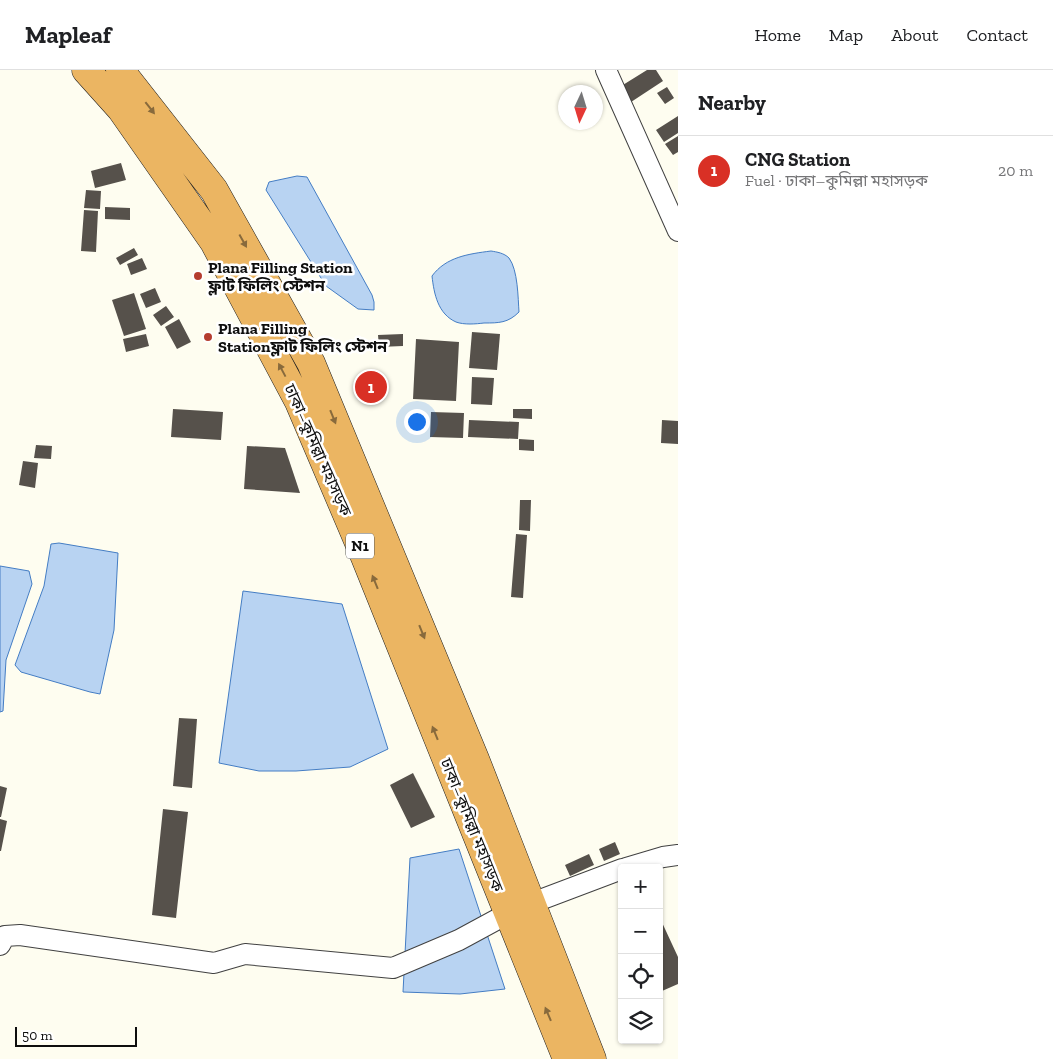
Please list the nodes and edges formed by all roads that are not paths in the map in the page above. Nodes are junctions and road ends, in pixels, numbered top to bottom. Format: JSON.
{"nodes":[{"id":1,"x":86,"y":70,"type":"edge"},
{"id":2,"x":120,"y":70,"type":"edge"},
{"id":3,"x":606,"y":70,"type":"edge"},
{"id":4,"x":678,"y":231,"type":"edge"},
{"id":5,"x":678,"y":855,"type":"edge"},
{"id":6,"x":639,"y":864,"type":"edge"},
{"id":7,"x":618,"y":871,"type":"edge"},
{"id":8,"x":532,"y":903,"type":"junction"},
{"id":9,"x":507,"y":914,"type":"junction"},
{"id":10,"x":0,"y":945,"type":"edge"},
{"id":11,"x":567,"y":1059,"type":"edge"},
{"id":12,"x":592,"y":1059,"type":"edge"}],
"edges":[{"from":9,"to":1,"type":"highway","name":"ঢাকা–কুমিল্লা মহাসড়ক","number":"N1","one_way":true},
{"from":2,"to":8,"type":"highway","name":"ঢাকা–কুমিল্লা মহাসড়ক","number":"N1","one_way":true},
{"from":3,"to":4,"type":"street"},
{"from":5,"to":6,"type":"street"},
{"from":7,"to":8,"type":"street"},
{"from":8,"to":12,"type":"highway","name":"ঢাকা–কুমিল্লা মহাসড়ক","number":"N1"},
{"from":9,"to":10,"type":"street"},
{"from":11,"to":9,"type":"highway","name":"ঢাকা–কুমিল্লা মহাসড়ক","number":"N1","one_way":true}]}
